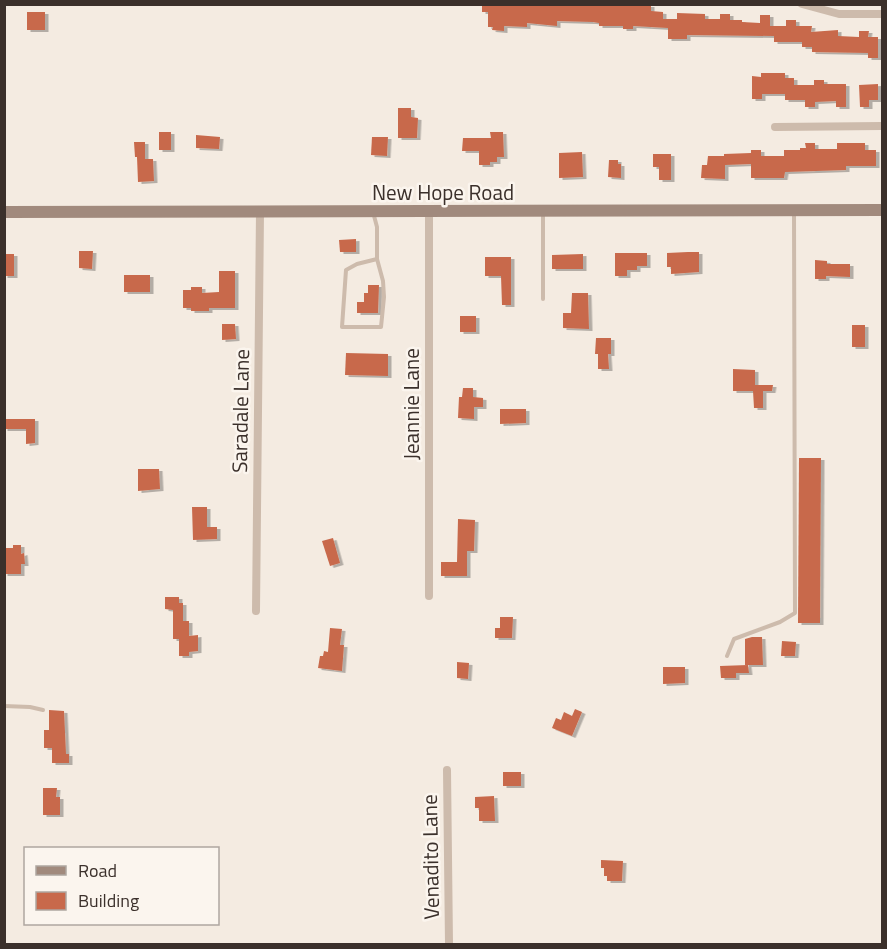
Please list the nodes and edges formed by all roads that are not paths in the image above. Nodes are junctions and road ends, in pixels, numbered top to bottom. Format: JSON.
{"nodes":[{"id":1,"x":802,"y":4,"type":"edge"},
{"id":2,"x":882,"y":14,"type":"edge"},
{"id":3,"x":882,"y":126,"type":"edge"},
{"id":4,"x":775,"y":127,"type":"dead end"},
{"id":5,"x":795,"y":210,"type":"junction"},
{"id":6,"x":882,"y":210,"type":"edge"},
{"id":7,"x":429,"y":211,"type":"junction"},
{"id":8,"x":543,"y":211,"type":"junction"},
{"id":9,"x":4,"y":212,"type":"edge"},
{"id":10,"x":260,"y":212,"type":"junction"},
{"id":11,"x":373,"y":212,"type":"junction"},
{"id":12,"x":377,"y":259,"type":"junction"},
{"id":13,"x":543,"y":299,"type":"dead end"},
{"id":14,"x":429,"y":596,"type":"dead end"},
{"id":15,"x":256,"y":611,"type":"dead end"},
{"id":16,"x":727,"y":656,"type":"dead end"},
{"id":17,"x":4,"y":706,"type":"edge"},
{"id":18,"x":43,"y":710,"type":"dead end"},
{"id":19,"x":447,"y":770,"type":"dead end"},
{"id":20,"x":449,"y":945,"type":"edge"}],
"edges":[{"from":1,"to":2,"type":"street"},
{"from":3,"to":4,"type":"street"},
{"from":5,"to":6,"type":"main road","name":"New Hope Road"},
{"from":5,"to":8,"type":"main road","name":"New Hope Road"},
{"from":5,"to":16,"type":"lane"},
{"from":7,"to":8,"type":"main road","name":"New Hope Road"},
{"from":7,"to":11,"type":"main road","name":"New Hope Road"},
{"from":7,"to":14,"type":"street","name":"Jeannie Lane"},
{"from":8,"to":13,"type":"lane"},
{"from":9,"to":10,"type":"main road","name":"New Hope Road"},
{"from":10,"to":11,"type":"main road","name":"New Hope Road"},
{"from":10,"to":15,"type":"street","name":"Saradale Lane"},
{"from":11,"to":12,"type":"lane"},
{"from":12,"to":12,"type":"lane"},
{"from":17,"to":18,"type":"lane"},
{"from":19,"to":20,"type":"street","name":"Venadito Lane"}]}
